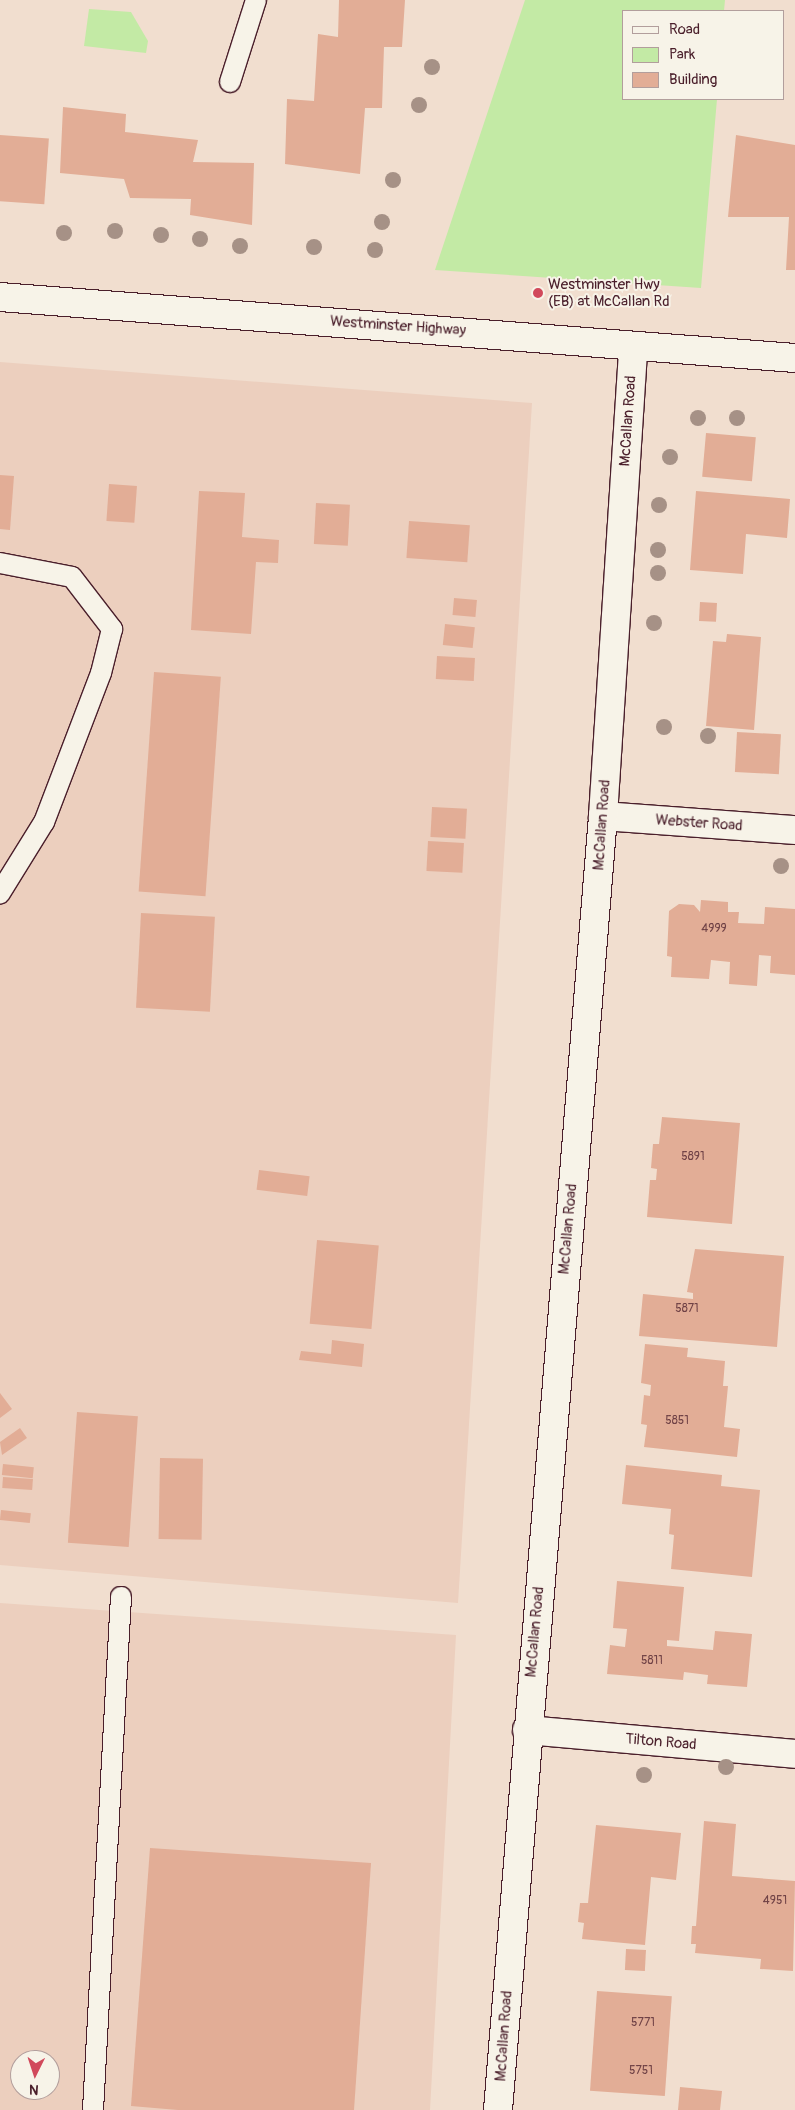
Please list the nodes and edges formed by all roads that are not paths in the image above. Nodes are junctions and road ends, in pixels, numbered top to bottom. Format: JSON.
{"nodes":[{"id":1,"x":256,"y":0,"type":"edge"},
{"id":2,"x":230,"y":82,"type":"dead end"},
{"id":3,"x":0,"y":297,"type":"edge"},
{"id":4,"x":633,"y":347,"type":"junction"},
{"id":5,"x":795,"y":358,"type":"edge"},
{"id":6,"x":0,"y":563,"type":"edge"},
{"id":7,"x":603,"y":816,"type":"junction"},
{"id":8,"x":795,"y":830,"type":"edge"},
{"id":9,"x":0,"y":893,"type":"edge"},
{"id":10,"x":121,"y":1598,"type":"dead end"},
{"id":11,"x":526,"y":1730,"type":"junction"},
{"id":12,"x":795,"y":1754,"type":"edge"},
{"id":13,"x":93,"y":2110,"type":"edge"},
{"id":14,"x":498,"y":2110,"type":"edge"}],
"edges":[{"from":1,"to":2,"type":"lane"},
{"from":3,"to":4,"type":"street","name":"Westminster Highway"},
{"from":4,"to":5,"type":"street","name":"Westminster Highway"},
{"from":4,"to":7,"type":"street","name":"McCallan Road"},
{"from":6,"to":9,"type":"lane"},
{"from":7,"to":8,"type":"street","name":"Webster Road"},
{"from":7,"to":11,"type":"street","name":"McCallan Road"},
{"from":10,"to":13,"type":"lane"},
{"from":11,"to":12,"type":"street","name":"Tilton Road"},
{"from":11,"to":14,"type":"street","name":"McCallan Road"}]}
